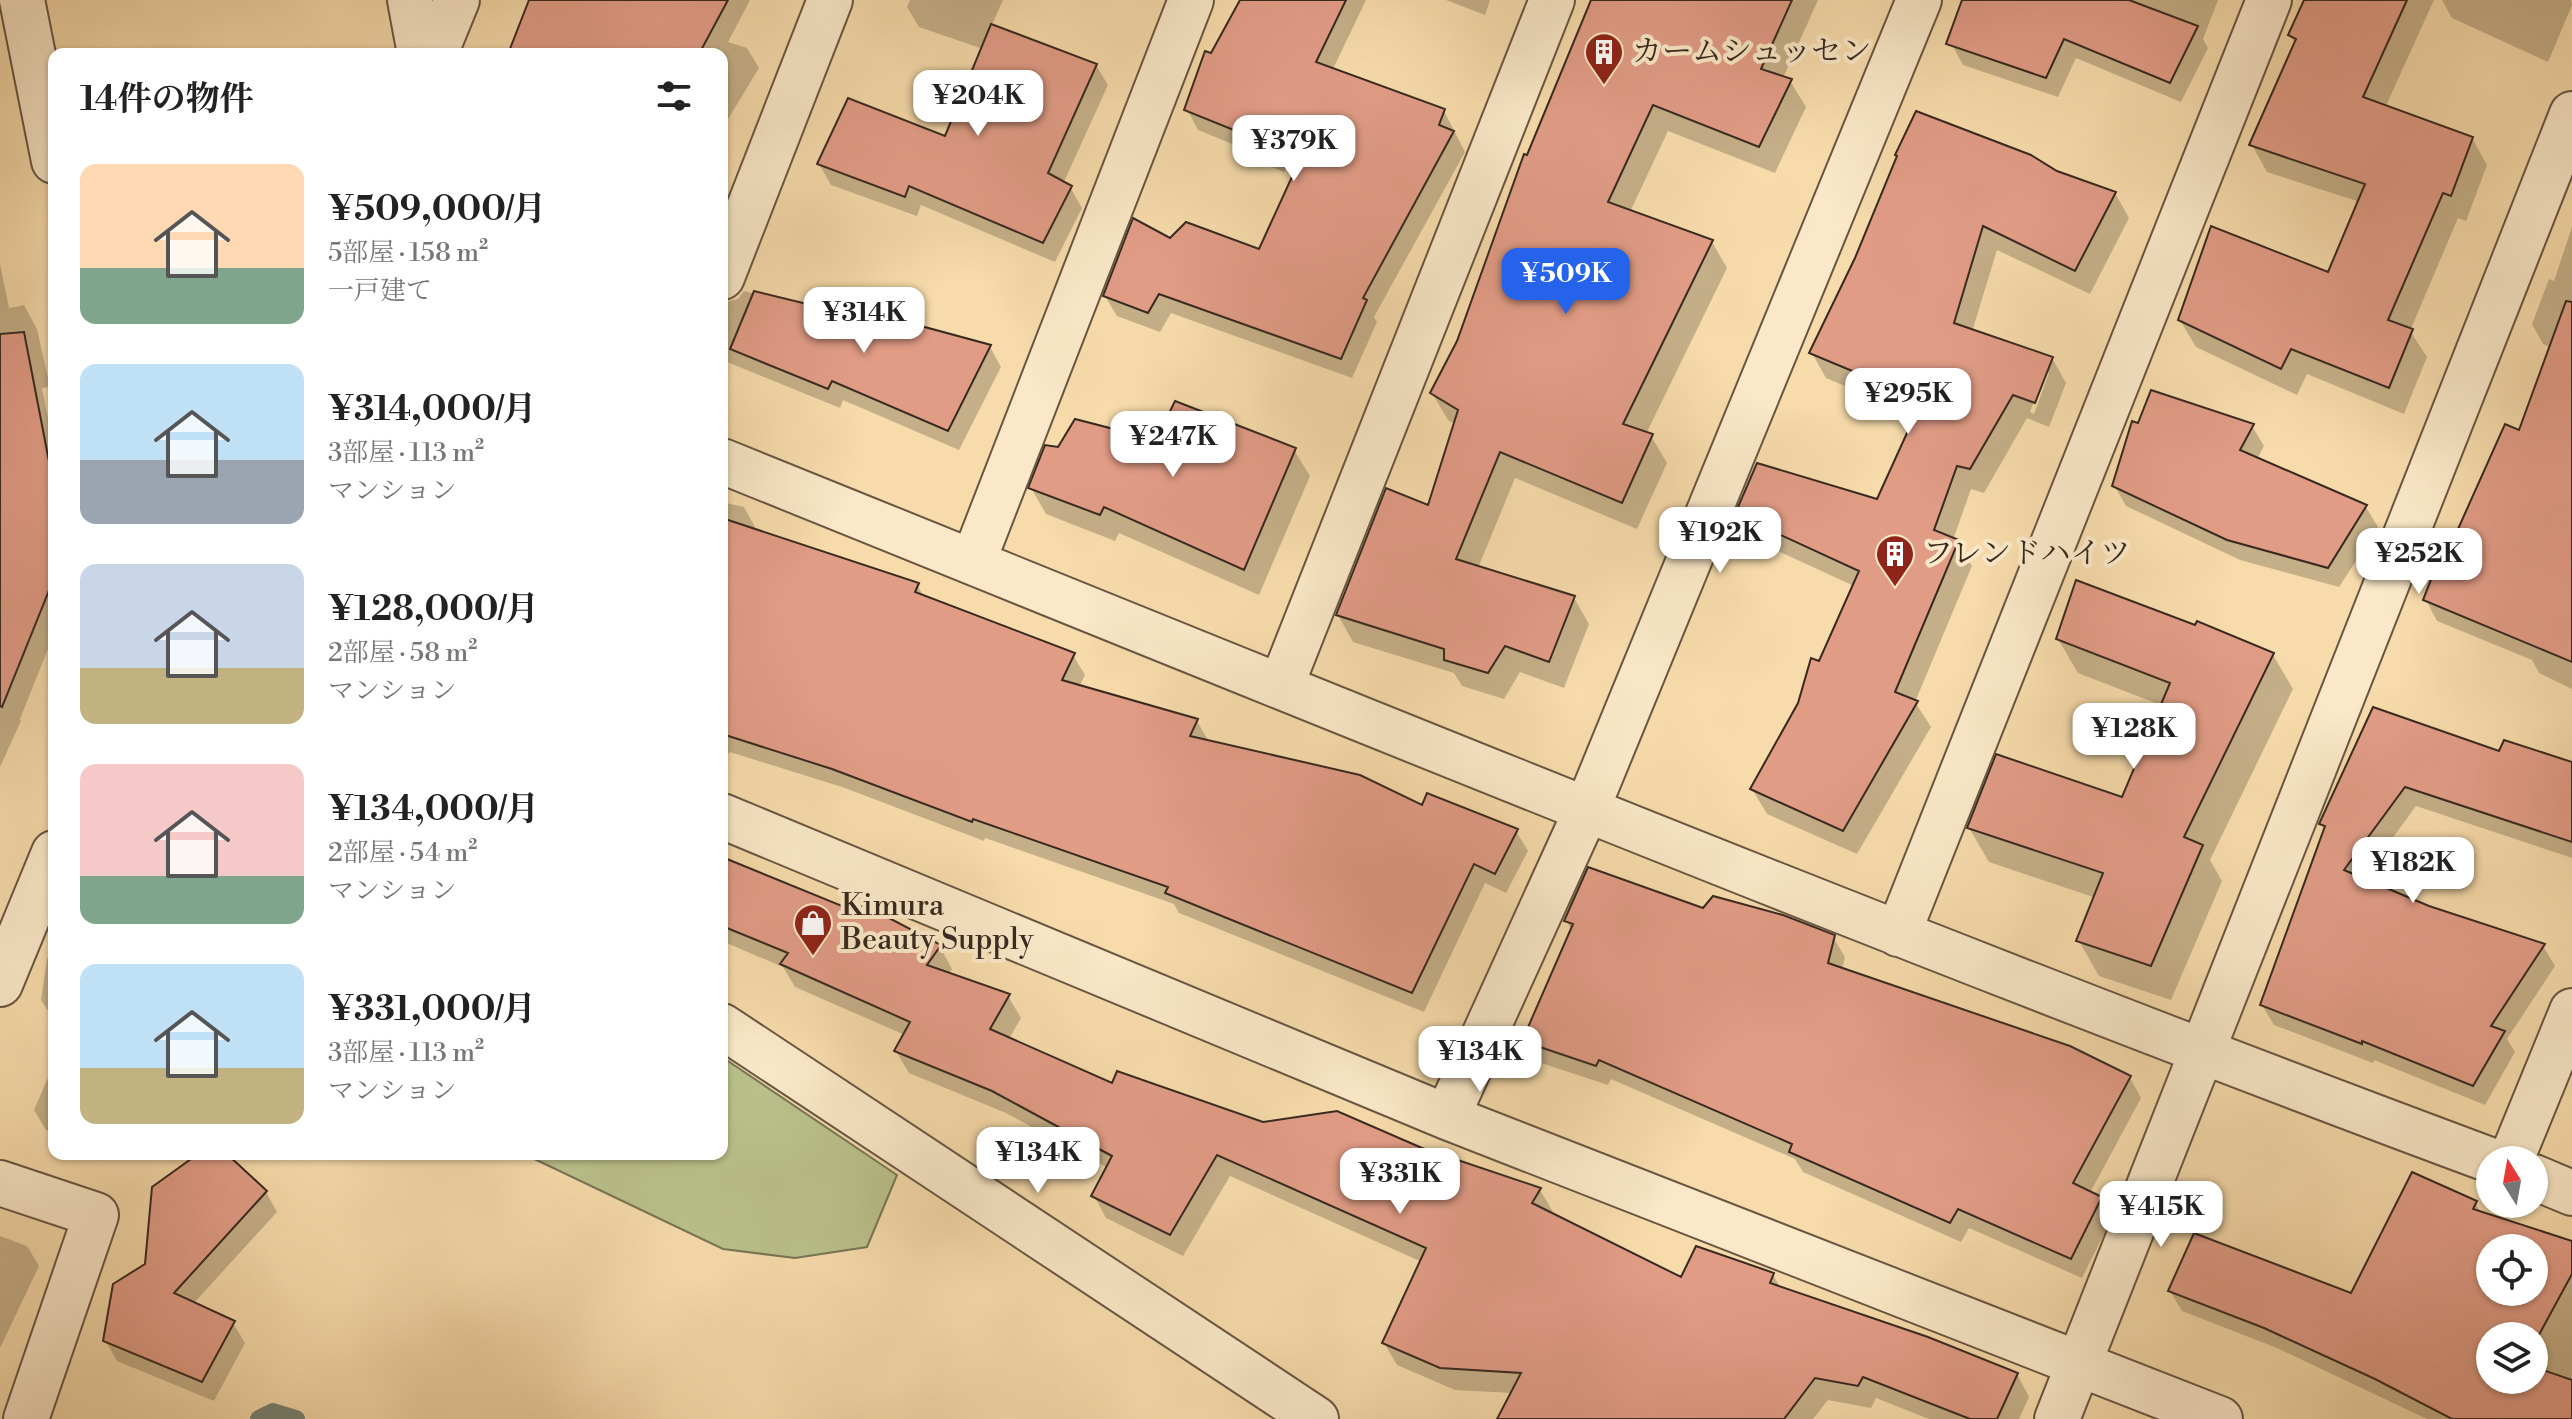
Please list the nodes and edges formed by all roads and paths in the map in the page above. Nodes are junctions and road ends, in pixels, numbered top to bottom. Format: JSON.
{"nodes":[{"id":1,"x":22,"y":0,"type":"edge"},
{"id":2,"x":410,"y":0,"type":"edge"},
{"id":3,"x":457,"y":0,"type":"edge"},
{"id":4,"x":830,"y":0,"type":"edge"},
{"id":5,"x":1191,"y":0,"type":"edge"},
{"id":6,"x":1552,"y":0,"type":"edge"},
{"id":7,"x":1919,"y":0,"type":"edge"},
{"id":8,"x":2269,"y":0,"type":"edge"},
{"id":9,"x":419,"y":48,"type":"edge"},
{"id":10,"x":437,"y":48,"type":"edge"},
{"id":11,"x":2572,"y":114,"type":"edge"},
{"id":12,"x":48,"y":131,"type":"edge"},
{"id":13,"x":728,"y":262,"type":"edge"},
{"id":14,"x":728,"y":463,"type":"edge"},
{"id":15,"x":973,"y":562,"type":"junction"},
{"id":16,"x":1281,"y":686,"type":"junction"},
{"id":17,"x":1587,"y":809,"type":"junction"},
{"id":18,"x":728,"y":818,"type":"edge"},
{"id":19,"x":48,"y":868,"type":"edge"},
{"id":20,"x":1898,"y":934,"type":"junction"},
{"id":21,"x":0,"y":984,"type":"edge"},
{"id":22,"x":2572,"y":1011,"type":"edge"},
{"id":23,"x":728,"y":1030,"type":"edge"},
{"id":24,"x":2202,"y":1053,"type":"junction"},
{"id":25,"x":1447,"y":1117,"type":"junction"},
{"id":26,"x":2517,"y":1146,"type":"edge"},
{"id":27,"x":2476,"y":1155,"type":"edge"},
{"id":28,"x":0,"y":1183,"type":"edge"},
{"id":29,"x":2548,"y":1183,"type":"edge"},
{"id":30,"x":2572,"y":1193,"type":"edge"},
{"id":31,"x":2078,"y":1365,"type":"junction"},
{"id":32,"x":26,"y":1419,"type":"edge"},
{"id":33,"x":1316,"y":1419,"type":"edge"},
{"id":34,"x":2057,"y":1419,"type":"edge"},
{"id":35,"x":2220,"y":1419,"type":"edge"}],
"edges":[{"from":1,"to":12,"type":"street"},
{"from":2,"to":9,"type":"street"},
{"from":3,"to":10,"type":"street"},
{"from":4,"to":13,"type":"street"},
{"from":5,"to":15,"type":"street"},
{"from":6,"to":16,"type":"street"},
{"from":7,"to":17,"type":"street"},
{"from":8,"to":20,"type":"street"},
{"from":11,"to":24,"type":"street"},
{"from":14,"to":15,"type":"street"},
{"from":15,"to":16,"type":"street"},
{"from":16,"to":17,"type":"street"},
{"from":17,"to":20,"type":"street"},
{"from":17,"to":25,"type":"street"},
{"from":18,"to":25,"type":"street"},
{"from":19,"to":21,"type":"street"},
{"from":20,"to":24,"type":"street"},
{"from":22,"to":26,"type":"street"},
{"from":23,"to":33,"type":"street"},
{"from":24,"to":27,"type":"street"},
{"from":24,"to":31,"type":"street"},
{"from":25,"to":31,"type":"street"},
{"from":28,"to":32,"type":"street"},
{"from":29,"to":30,"type":"street"},
{"from":31,"to":34,"type":"street"},
{"from":31,"to":35,"type":"street"}]}
